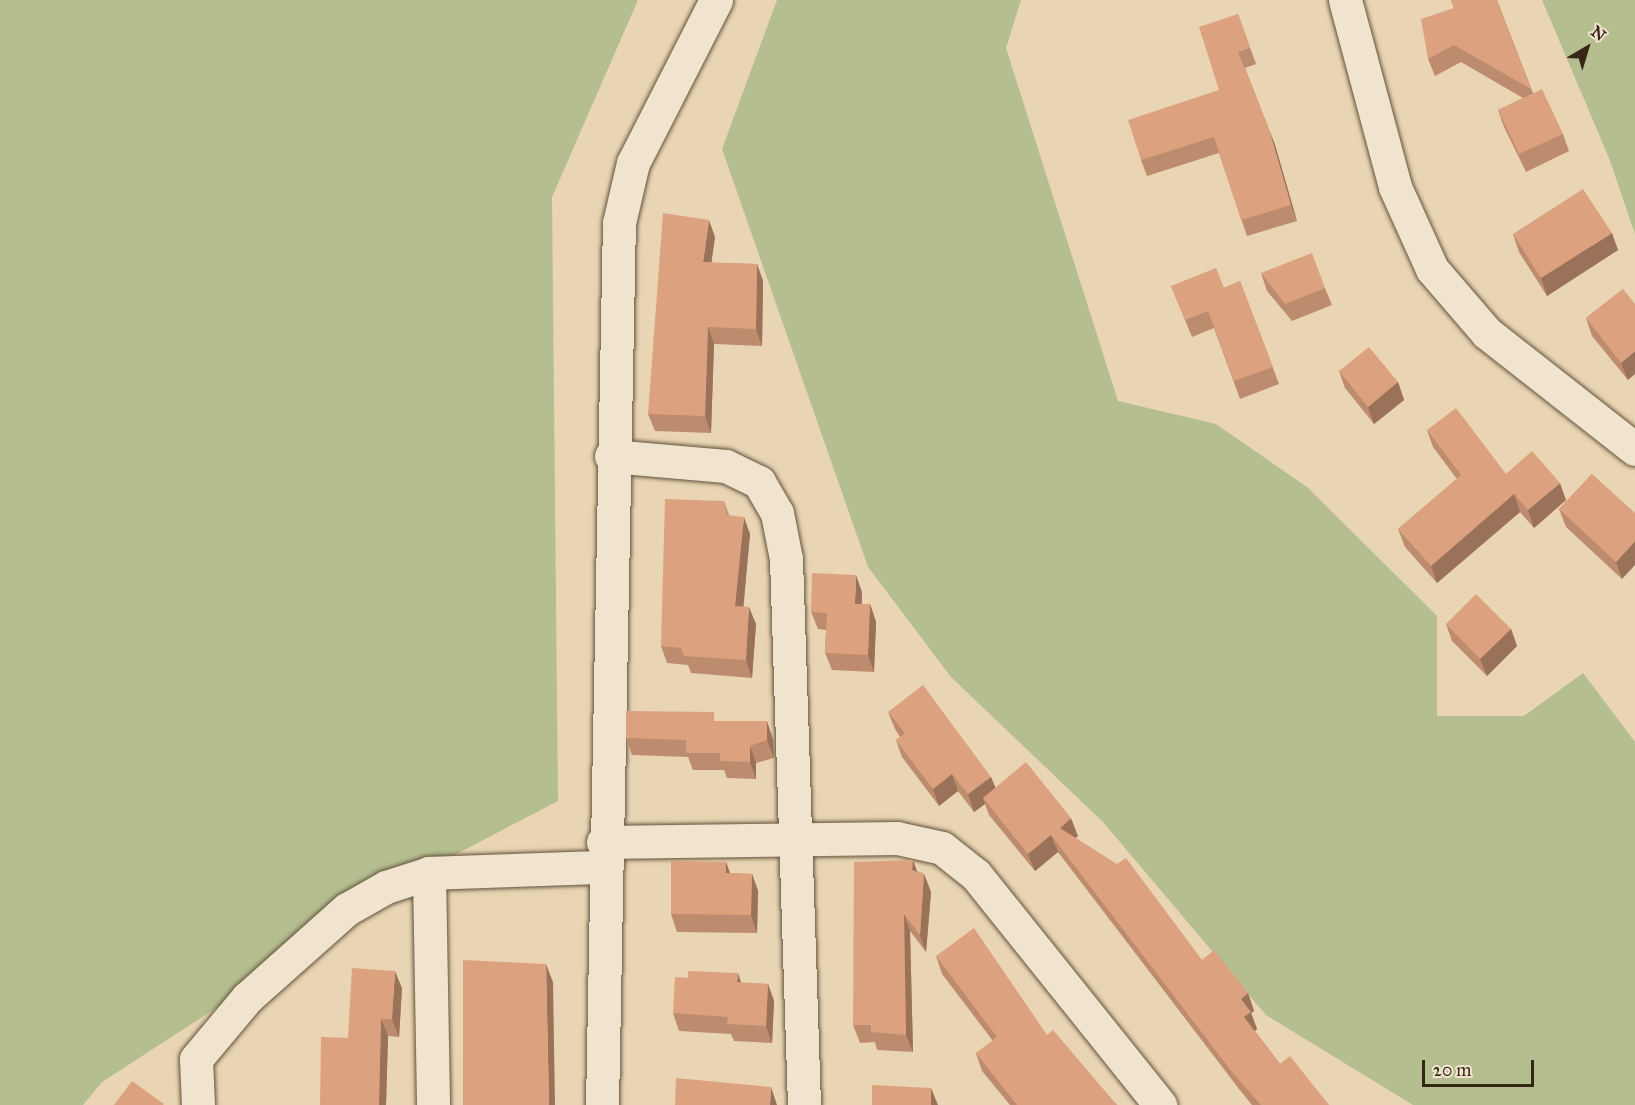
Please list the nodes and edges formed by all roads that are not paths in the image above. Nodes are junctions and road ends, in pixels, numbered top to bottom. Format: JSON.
{"nodes":[{"id":1,"x":716,"y":0,"type":"edge"},
{"id":2,"x":1345,"y":0,"type":"edge"},
{"id":3,"x":1635,"y":449,"type":"edge"},
{"id":4,"x":611,"y":456,"type":"junction"},
{"id":5,"x":796,"y":839,"type":"junction"},
{"id":6,"x":603,"y":854,"type":"junction"},
{"id":7,"x":429,"y":873,"type":"junction"},
{"id":8,"x":198,"y":1105,"type":"edge"},
{"id":9,"x":433,"y":1105,"type":"edge"},
{"id":10,"x":602,"y":1105,"type":"edge"},
{"id":11,"x":804,"y":1105,"type":"edge"},
{"id":12,"x":1160,"y":1105,"type":"edge"}],
"edges":[{"from":1,"to":4,"type":"street"},
{"from":2,"to":3,"type":"street"},
{"from":4,"to":5,"type":"street"},
{"from":4,"to":6,"type":"street"},
{"from":5,"to":6,"type":"street"},
{"from":5,"to":11,"type":"street"},
{"from":5,"to":12,"type":"street"},
{"from":6,"to":7,"type":"street"},
{"from":6,"to":10,"type":"street"},
{"from":7,"to":8,"type":"street"},
{"from":7,"to":9,"type":"street"}]}
